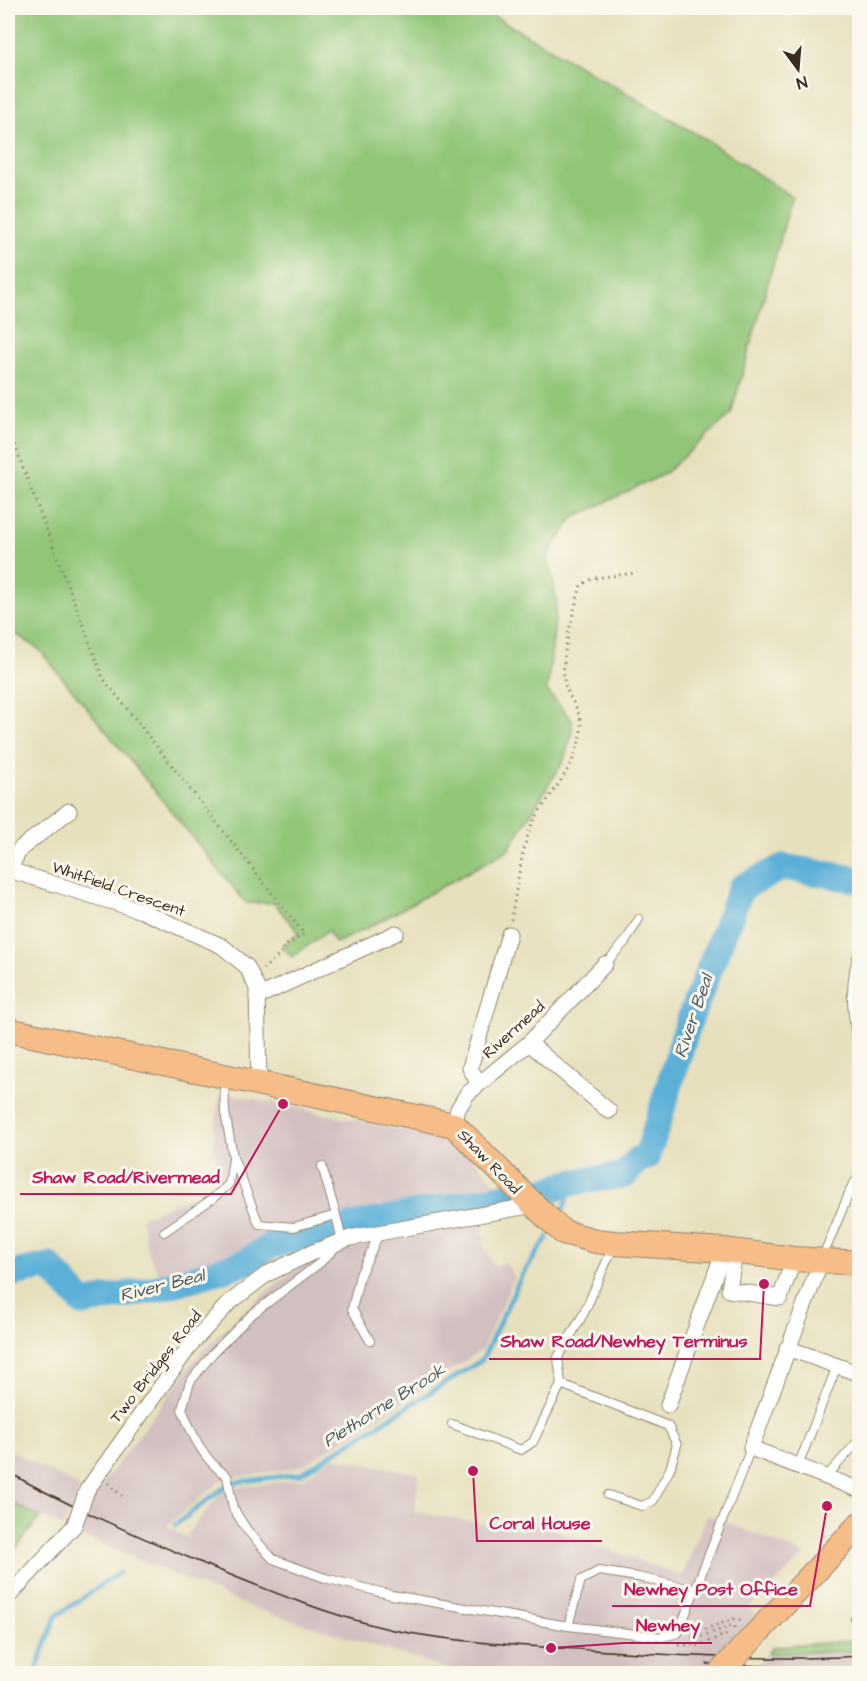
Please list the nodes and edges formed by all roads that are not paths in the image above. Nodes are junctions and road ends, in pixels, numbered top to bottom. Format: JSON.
{"nodes":[{"id":1,"x":69,"y":810,"type":"dead end"},
{"id":2,"x":639,"y":919,"type":"dead end"},
{"id":3,"x":396,"y":933,"type":"dead end"},
{"id":4,"x":509,"y":934,"type":"road end"},
{"id":5,"x":860,"y":948,"type":"edge"},
{"id":6,"x":605,"y":964,"type":"joint"},
{"id":7,"x":257,"y":998,"type":"junction"},
{"id":8,"x":8,"y":1030,"type":"edge"},
{"id":9,"x":529,"y":1043,"type":"junction"},
{"id":10,"x":860,"y":1056,"type":"edge"},
{"id":11,"x":223,"y":1076,"type":"junction"},
{"id":12,"x":259,"y":1083,"type":"junction"},
{"id":13,"x":479,"y":1084,"type":"junction"},
{"id":14,"x":609,"y":1111,"type":"dead end"},
{"id":15,"x":454,"y":1125,"type":"junction"},
{"id":16,"x":233,"y":1157,"type":"junction"},
{"id":17,"x":322,"y":1166,"type":"dead end"},
{"id":18,"x":860,"y":1176,"type":"edge"},
{"id":19,"x":534,"y":1205,"type":"junction"},
{"id":20,"x":336,"y":1215,"type":"junction"},
{"id":21,"x":164,"y":1232,"type":"dead end"},
{"id":22,"x":380,"y":1233,"type":"junction"},
{"id":23,"x":342,"y":1241,"type":"junction"},
{"id":24,"x":614,"y":1243,"type":"junction"},
{"id":25,"x":731,"y":1251,"type":"junction"},
{"id":26,"x":794,"y":1259,"type":"junction"},
{"id":27,"x":821,"y":1261,"type":"junction"},
{"id":28,"x":860,"y":1263,"type":"edge"},
{"id":29,"x":370,"y":1341,"type":"dead end"},
{"id":30,"x":787,"y":1348,"type":"junction"},
{"id":31,"x":837,"y":1366,"type":"junction"},
{"id":32,"x":860,"y":1374,"type":"edge"},
{"id":33,"x":561,"y":1384,"type":"junction"},
{"id":34,"x":668,"y":1405,"type":"dead end"},
{"id":35,"x":452,"y":1424,"type":"dead end"},
{"id":36,"x":860,"y":1439,"type":"edge"},
{"id":37,"x":751,"y":1448,"type":"junction"},
{"id":38,"x":798,"y":1466,"type":"junction"},
{"id":39,"x":826,"y":1477,"type":"junction"},
{"id":40,"x":860,"y":1490,"type":"edge"},
{"id":41,"x":609,"y":1495,"type":"dead end"},
{"id":42,"x":860,"y":1524,"type":"edge"},
{"id":43,"x":694,"y":1590,"type":"junction"},
{"id":44,"x":8,"y":1598,"type":"edge"},
{"id":45,"x":568,"y":1626,"type":"junction"},
{"id":46,"x":720,"y":1674,"type":"edge"}],
"edges":[{"from":1,"to":7,"type":"street","name":"Whitfield Crescent"},
{"from":2,"to":6,"type":"lane"},
{"from":3,"to":7,"type":"street"},
{"from":4,"to":13,"type":"street"},
{"from":5,"to":10,"type":"lane"},
{"from":6,"to":9,"type":"street","name":"Rivermead"},
{"from":7,"to":12,"type":"street","name":"Whitfield Crescent"},
{"from":8,"to":11,"type":"main road","name":"Shaw Road"},
{"from":9,"to":13,"type":"street","name":"Rivermead"},
{"from":9,"to":14,"type":"street"},
{"from":11,"to":12,"type":"main road","name":"Shaw Road"},
{"from":11,"to":16,"type":"lane"},
{"from":12,"to":15,"type":"main road","name":"Shaw Road"},
{"from":13,"to":15,"type":"street","name":"Rivermead"},
{"from":15,"to":19,"type":"main road","name":"Shaw Road"},
{"from":16,"to":20,"type":"lane"},
{"from":16,"to":21,"type":"lane"},
{"from":17,"to":20,"type":"lane"},
{"from":18,"to":27,"type":"lane"},
{"from":19,"to":22,"type":"street","name":"Two Bridges Road"},
{"from":19,"to":24,"type":"main road","name":"Shaw Road"},
{"from":20,"to":23,"type":"lane"},
{"from":22,"to":23,"type":"street","name":"Two Bridges Road"},
{"from":22,"to":29,"type":"lane"},
{"from":23,"to":44,"type":"street","name":"Two Bridges Road","bridge":true},
{"from":23,"to":45,"type":"lane"},
{"from":24,"to":25,"type":"main road","name":"Shaw Road"},
{"from":24,"to":33,"type":"lane"},
{"from":25,"to":26,"type":"main road","name":"Shaw Road"},
{"from":25,"to":26,"type":"street"},
{"from":25,"to":34,"type":"street"},
{"from":26,"to":27,"type":"main road","name":"Shaw Road"},
{"from":27,"to":28,"type":"main road","name":"Shaw Road"},
{"from":27,"to":30,"type":"street"},
{"from":30,"to":31,"type":"street"},
{"from":30,"to":37,"type":"street"},
{"from":31,"to":32,"type":"street"},
{"from":31,"to":38,"type":"lane"},
{"from":33,"to":35,"type":"lane"},
{"from":33,"to":41,"type":"lane"},
{"from":36,"to":39,"type":"lane"},
{"from":37,"to":38,"type":"street"},
{"from":37,"to":43,"type":"lane"},
{"from":38,"to":39,"type":"street"},
{"from":39,"to":40,"type":"street"},
{"from":42,"to":46,"type":"main road","bridge":true},
{"from":43,"to":45,"type":"lane"},
{"from":43,"to":45,"type":"lane"}]}
